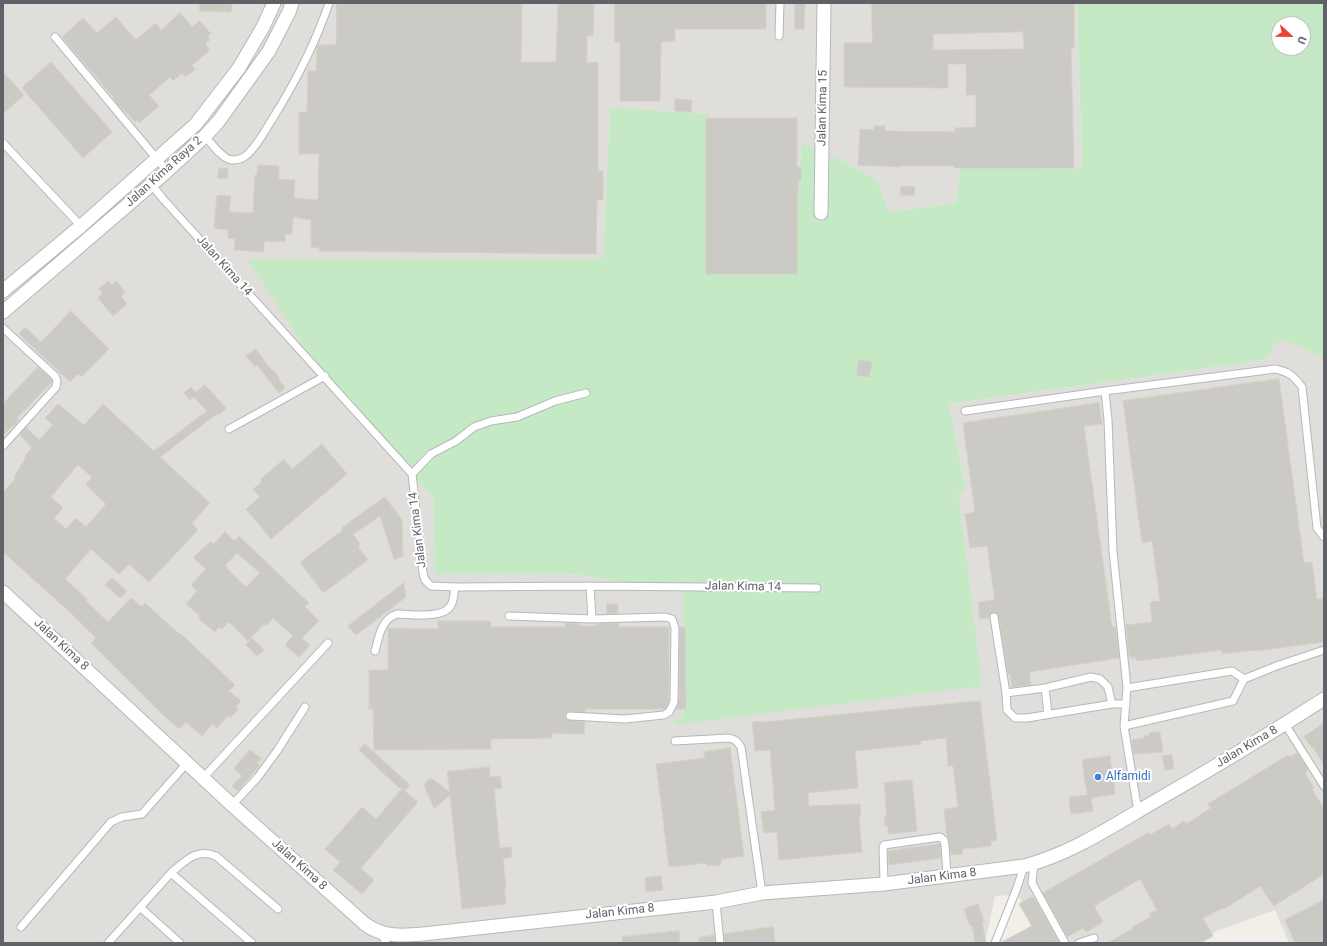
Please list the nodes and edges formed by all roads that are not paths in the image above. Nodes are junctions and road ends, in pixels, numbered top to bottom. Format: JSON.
{"nodes":[{"id":1,"x":274,"y":3,"type":"edge"},
{"id":2,"x":292,"y":3,"type":"edge"},
{"id":3,"x":329,"y":3,"type":"edge"},
{"id":4,"x":780,"y":3,"type":"edge"},
{"id":5,"x":824,"y":3,"type":"edge"},
{"id":6,"x":779,"y":36,"type":"dead end"},
{"id":7,"x":55,"y":37,"type":"dead end"},
{"id":8,"x":205,"y":136,"type":"junction"},
{"id":9,"x":3,"y":143,"type":"edge"},
{"id":10,"x":157,"y":160,"type":"junction"},
{"id":11,"x":167,"y":171,"type":"junction"},
{"id":12,"x":151,"y":184,"type":"junction"},
{"id":13,"x":821,"y":213,"type":"dead end"},
{"id":14,"x":81,"y":226,"type":"junction"},
{"id":15,"x":3,"y":291,"type":"edge"},
{"id":16,"x":3,"y":312,"type":"edge"},
{"id":17,"x":3,"y":328,"type":"edge"},
{"id":18,"x":325,"y":376,"type":"junction"},
{"id":19,"x":1105,"y":391,"type":"junction"},
{"id":20,"x":586,"y":393,"type":"dead end"},
{"id":21,"x":965,"y":411,"type":"dead end"},
{"id":22,"x":229,"y":429,"type":"dead end"},
{"id":23,"x":3,"y":446,"type":"edge"},
{"id":24,"x":412,"y":474,"type":"junction"},
{"id":25,"x":1324,"y":537,"type":"edge"},
{"id":26,"x":590,"y":586,"type":"junction"},
{"id":27,"x":455,"y":587,"type":"junction"},
{"id":28,"x":817,"y":588,"type":"dead end"},
{"id":29,"x":3,"y":592,"type":"edge"},
{"id":30,"x":509,"y":616,"type":"dead end"},
{"id":31,"x":994,"y":617,"type":"dead end"},
{"id":32,"x":592,"y":619,"type":"junction"},
{"id":33,"x":328,"y":643,"type":"dead end"},
{"id":34,"x":1324,"y":650,"type":"edge"},
{"id":35,"x":375,"y":651,"type":"dead end"},
{"id":36,"x":1244,"y":679,"type":"junction"},
{"id":37,"x":1045,"y":688,"type":"junction"},
{"id":38,"x":1127,"y":688,"type":"junction"},
{"id":39,"x":1006,"y":693,"type":"junction"},
{"id":40,"x":1324,"y":699,"type":"edge"},
{"id":41,"x":1112,"y":704,"type":"junction"},
{"id":42,"x":1126,"y":704,"type":"junction"},
{"id":43,"x":305,"y":707,"type":"dead end"},
{"id":44,"x":1048,"y":714,"type":"junction"},
{"id":45,"x":570,"y":716,"type":"dead end"},
{"id":46,"x":1285,"y":724,"type":"junction"},
{"id":47,"x":1124,"y":726,"type":"junction"},
{"id":48,"x":675,"y":741,"type":"dead end"},
{"id":49,"x":187,"y":763,"type":"junction"},
{"id":50,"x":203,"y":778,"type":"junction"},
{"id":51,"x":1324,"y":786,"type":"edge"},
{"id":52,"x":232,"y":804,"type":"junction"},
{"id":53,"x":1138,"y":811,"type":"junction"},
{"id":54,"x":1029,"y":865,"type":"junction"},
{"id":55,"x":171,"y":873,"type":"junction"},
{"id":56,"x":947,"y":876,"type":"junction"},
{"id":57,"x":884,"y":884,"type":"junction"},
{"id":58,"x":762,"y":893,"type":"junction"},
{"id":59,"x":716,"y":902,"type":"junction"},
{"id":60,"x":140,"y":907,"type":"junction"},
{"id":61,"x":278,"y":909,"type":"dead end"},
{"id":62,"x":21,"y":927,"type":"dead end"},
{"id":63,"x":383,"y":938,"type":"edge"},
{"id":64,"x":1094,"y":938,"type":"dead end"},
{"id":65,"x":110,"y":942,"type":"edge"},
{"id":66,"x":180,"y":943,"type":"edge"},
{"id":67,"x":252,"y":943,"type":"edge"},
{"id":68,"x":720,"y":943,"type":"edge"},
{"id":69,"x":995,"y":943,"type":"edge"},
{"id":70,"x":1065,"y":943,"type":"edge"},
{"id":71,"x":1079,"y":943,"type":"edge"}],
"edges":[{"from":1,"to":10,"type":"street","name":"Jalan Kima Raya 2"},
{"from":2,"to":8,"type":"street","name":"Jalan Kima Raya 2"},
{"from":3,"to":8,"type":"lane"},
{"from":4,"to":6,"type":"lane"},
{"from":5,"to":13,"type":"street","name":"Jalan Kima 15"},
{"from":7,"to":10,"type":"lane"},
{"from":8,"to":11,"type":"street","name":"Jalan Kima Raya 2"},
{"from":9,"to":14,"type":"lane"},
{"from":10,"to":11,"type":"lane"},
{"from":10,"to":14,"type":"street","name":"Jalan Kima Raya 2"},
{"from":11,"to":12,"type":"street","name":"Jalan Kima Raya 2"},
{"from":12,"to":16,"type":"street","name":"Jalan Kima Raya 2"},
{"from":12,"to":18,"type":"lane","name":"Jalan Kima 14"},
{"from":14,"to":15,"type":"street","name":"Jalan Kima Raya 2"},
{"from":17,"to":23,"type":"lane"},
{"from":18,"to":22,"type":"lane"},
{"from":18,"to":24,"type":"lane","name":"Jalan Kima 14"},
{"from":19,"to":21,"type":"lane"},
{"from":19,"to":25,"type":"lane"},
{"from":19,"to":38,"type":"lane"},
{"from":20,"to":24,"type":"lane"},
{"from":24,"to":27,"type":"lane","name":"Jalan Kima 14"},
{"from":26,"to":27,"type":"lane","name":"Jalan Kima 14"},
{"from":26,"to":28,"type":"lane","name":"Jalan Kima 14"},
{"from":26,"to":32,"type":"lane"},
{"from":27,"to":35,"type":"lane"},
{"from":29,"to":49,"type":"street","name":"Jalan Kima 8"},
{"from":30,"to":32,"type":"lane"},
{"from":31,"to":39,"type":"lane"},
{"from":32,"to":45,"type":"lane"},
{"from":33,"to":50,"type":"lane"},
{"from":34,"to":36,"type":"lane"},
{"from":36,"to":38,"type":"lane"},
{"from":36,"to":47,"type":"lane"},
{"from":37,"to":39,"type":"lane"},
{"from":37,"to":41,"type":"lane"},
{"from":37,"to":44,"type":"lane"},
{"from":38,"to":42,"type":"lane"},
{"from":39,"to":44,"type":"lane"},
{"from":40,"to":46,"type":"street","name":"Jalan Kima 8"},
{"from":41,"to":42,"type":"lane"},
{"from":41,"to":44,"type":"lane"},
{"from":42,"to":47,"type":"lane"},
{"from":43,"to":52,"type":"lane"},
{"from":46,"to":51,"type":"lane"},
{"from":46,"to":53,"type":"street","name":"Jalan Kima 8"},
{"from":47,"to":53,"type":"lane"},
{"from":48,"to":58,"type":"lane"},
{"from":49,"to":50,"type":"street","name":"Jalan Kima 8"},
{"from":49,"to":62,"type":"lane"},
{"from":50,"to":52,"type":"street","name":"Jalan Kima 8"},
{"from":52,"to":63,"type":"street","name":"Jalan Kima 8"},
{"from":53,"to":54,"type":"street","name":"Jalan Kima 8"},
{"from":54,"to":56,"type":"street","name":"Jalan Kima 8"},
{"from":54,"to":69,"type":"lane"},
{"from":54,"to":70,"type":"lane"},
{"from":55,"to":60,"type":"lane"},
{"from":55,"to":61,"type":"lane"},
{"from":55,"to":67,"type":"lane"},
{"from":56,"to":57,"type":"street","name":"Jalan Kima 8"},
{"from":56,"to":57,"type":"lane"},
{"from":57,"to":58,"type":"street","name":"Jalan Kima 8"},
{"from":58,"to":59,"type":"street","name":"Jalan Kima 8"},
{"from":59,"to":63,"type":"street","name":"Jalan Kima 8"},
{"from":59,"to":68,"type":"lane"},
{"from":60,"to":65,"type":"lane"},
{"from":60,"to":66,"type":"lane"},
{"from":64,"to":71,"type":"lane"}]}
